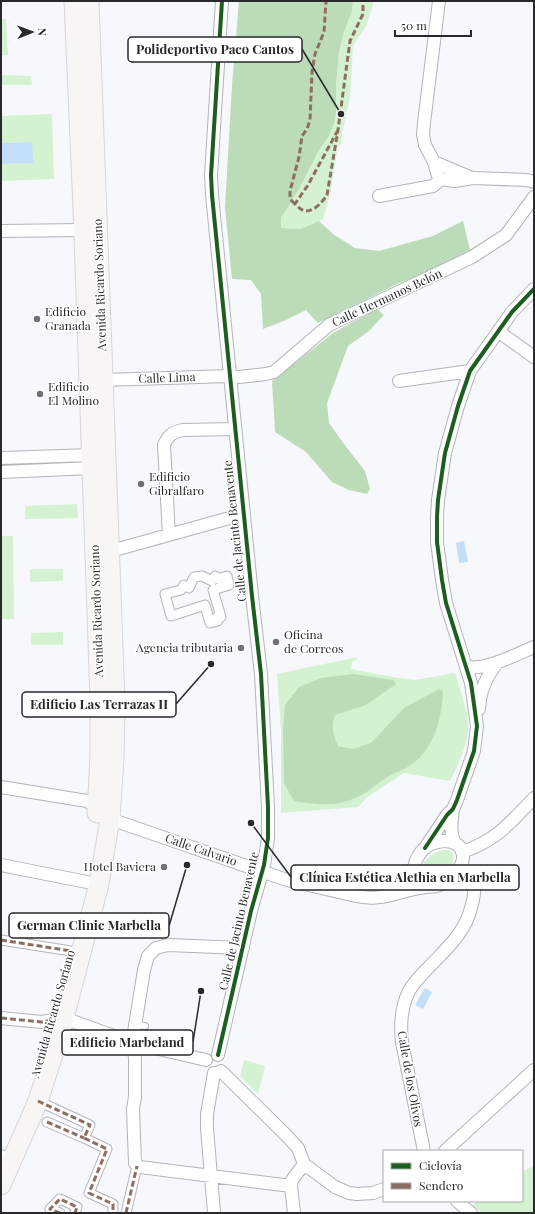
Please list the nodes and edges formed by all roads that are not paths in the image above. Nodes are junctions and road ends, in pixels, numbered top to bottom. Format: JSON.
{"nodes":[{"id":1,"x":74,"y":1,"type":"edge"},
{"id":2,"x":82,"y":1,"type":"edge"},
{"id":3,"x":90,"y":1,"type":"edge"},
{"id":4,"x":222,"y":1,"type":"edge"},
{"id":5,"x":439,"y":1,"type":"edge"},
{"id":6,"x":94,"y":123,"type":"junction"},
{"id":7,"x":434,"y":162,"type":"junction"},
{"id":8,"x":473,"y":178,"type":"junction"},
{"id":9,"x":441,"y":179,"type":"junction"},
{"id":10,"x":534,"y":182,"type":"edge"},
{"id":11,"x":379,"y":196,"type":"dead end"},
{"id":12,"x":534,"y":197,"type":"edge"},
{"id":13,"x":1,"y":230,"type":"edge"},
{"id":14,"x":83,"y":230,"type":"junction"},
{"id":15,"x":534,"y":289,"type":"edge"},
{"id":16,"x":498,"y":332,"type":"junction"},
{"id":17,"x":534,"y":357,"type":"edge"},
{"id":18,"x":470,"y":371,"type":"junction"},
{"id":19,"x":230,"y":376,"type":"junction"},
{"id":20,"x":103,"y":380,"type":"junction"},
{"id":21,"x":399,"y":381,"type":"dead end"},
{"id":22,"x":235,"y":429,"type":"junction"},
{"id":23,"x":97,"y":457,"type":"junction"},
{"id":24,"x":1,"y":458,"type":"edge"},
{"id":25,"x":1,"y":472,"type":"edge"},
{"id":26,"x":244,"y":514,"type":"junction"},
{"id":27,"x":169,"y":535,"type":"junction"},
{"id":28,"x":111,"y":551,"type":"junction"},
{"id":29,"x":205,"y":605,"type":"joint"},
{"id":30,"x":112,"y":618,"type":"junction"},
{"id":31,"x":534,"y":647,"type":"edge"},
{"id":32,"x":498,"y":662,"type":"junction"},
{"id":33,"x":466,"y":667,"type":"junction"},
{"id":34,"x":477,"y":726,"type":"junction"},
{"id":35,"x":1,"y":787,"type":"edge"},
{"id":36,"x":534,"y":798,"type":"edge"},
{"id":37,"x":453,"y":809,"type":"junction"},
{"id":38,"x":104,"y":813,"type":"junction"},
{"id":39,"x":459,"y":847,"type":"junction"},
{"id":40,"x":425,"y":848,"type":"junction"},
{"id":41,"x":1,"y":864,"type":"edge"},
{"id":42,"x":462,"y":865,"type":"junction"},
{"id":43,"x":413,"y":869,"type":"junction"},
{"id":44,"x":262,"y":871,"type":"junction"},
{"id":45,"x":87,"y":882,"type":"junction"},
{"id":46,"x":426,"y":887,"type":"junction"},
{"id":47,"x":385,"y":897,"type":"junction"},
{"id":48,"x":1,"y":940,"type":"edge"},
{"id":49,"x":243,"y":948,"type":"junction"},
{"id":50,"x":71,"y":951,"type":"junction"},
{"id":51,"x":1,"y":1018,"type":"edge"},
{"id":52,"x":58,"y":1019,"type":"junction"},
{"id":53,"x":133,"y":1043,"type":"junction"},
{"id":54,"x":218,"y":1055,"type":"junction"},
{"id":55,"x":206,"y":1060,"type":"junction"},
{"id":56,"x":534,"y":1070,"type":"edge"},
{"id":57,"x":217,"y":1072,"type":"junction"},
{"id":58,"x":38,"y":1101,"type":"junction"},
{"id":59,"x":47,"y":1122,"type":"dead end"},
{"id":60,"x":84,"y":1138,"type":"junction"},
{"id":61,"x":424,"y":1150,"type":"edge"},
{"id":62,"x":445,"y":1150,"type":"edge"},
{"id":63,"x":2,"y":1158,"type":"edge"},
{"id":64,"x":304,"y":1164,"type":"junction"},
{"id":65,"x":137,"y":1166,"type":"junction"},
{"id":66,"x":211,"y":1176,"type":"junction"},
{"id":67,"x":1,"y":1185,"type":"edge"},
{"id":68,"x":291,"y":1186,"type":"junction"},
{"id":69,"x":383,"y":1189,"type":"edge"},
{"id":70,"x":458,"y":1202,"type":"edge"},
{"id":71,"x":60,"y":1213,"type":"edge"},
{"id":72,"x":75,"y":1213,"type":"edge"},
{"id":73,"x":113,"y":1213,"type":"edge"},
{"id":74,"x":126,"y":1213,"type":"edge"},
{"id":75,"x":214,"y":1213,"type":"edge"},
{"id":76,"x":294,"y":1213,"type":"edge"},
{"id":77,"x":471,"y":1213,"type":"edge"}],
"edges":[{"from":1,"to":14,"type":"main road","name":"Avenida Ricardo Soriano"},
{"from":2,"to":6,"type":"main road"},
{"from":3,"to":6,"type":"main road","name":"Avenida Ricardo Soriano"},
{"from":4,"to":19,"type":"street","name":"Calle de Jacinto Benavente"},
{"from":5,"to":7,"type":"street"},
{"from":6,"to":20,"type":"main road","name":"Avenida Ricardo Soriano"},
{"from":7,"to":8,"type":"street"},
{"from":7,"to":9,"type":"street"},
{"from":8,"to":9,"type":"street"},
{"from":8,"to":10,"type":"street"},
{"from":9,"to":11,"type":"street"},
{"from":12,"to":19,"type":"street","name":"Calle Hermanos Belón"},
{"from":13,"to":14,"type":"street"},
{"from":14,"to":23,"type":"main road","name":"Avenida Ricardo Soriano"},
{"from":15,"to":16,"type":"street"},
{"from":16,"to":17,"type":"street"},
{"from":16,"to":18,"type":"street"},
{"from":18,"to":21,"type":"street"},
{"from":18,"to":33,"type":"street"},
{"from":19,"to":20,"type":"street","name":"Calle Lima"},
{"from":19,"to":22,"type":"street","name":"Calle de Jacinto Benavente"},
{"from":20,"to":23,"type":"main road","name":"Avenida Ricardo Soriano"},
{"from":22,"to":26,"type":"street","name":"Calle de Jacinto Benavente"},
{"from":22,"to":27,"type":"street"},
{"from":23,"to":24,"type":"street"},
{"from":23,"to":25,"type":"street"},
{"from":23,"to":28,"type":"main road","name":"Avenida Ricardo Soriano"},
{"from":23,"to":30,"type":"main road","name":"Avenida Ricardo Soriano"},
{"from":23,"to":38,"type":"main road","name":"Avenida Ricardo Soriano"},
{"from":26,"to":27,"type":"street"},
{"from":26,"to":44,"type":"street","name":"Calle de Jacinto Benavente"},
{"from":27,"to":28,"type":"street"},
{"from":28,"to":30,"type":"main road","name":"Avenida Ricardo Soriano"},
{"from":29,"to":29,"type":"street"},
{"from":30,"to":38,"type":"main road","name":"Avenida Ricardo Soriano"},
{"from":31,"to":32,"type":"street"},
{"from":32,"to":33,"type":"street"},
{"from":32,"to":34,"type":"street"},
{"from":33,"to":34,"type":"street"},
{"from":34,"to":37,"type":"street"},
{"from":35,"to":38,"type":"street","name":"Calle Calvario"},
{"from":36,"to":39,"type":"street"},
{"from":37,"to":39,"type":"street"},
{"from":37,"to":40,"type":"street"},
{"from":38,"to":44,"type":"street","name":"Calle Calvario"},
{"from":38,"to":45,"type":"main road","name":"Avenida Ricardo Soriano"},
{"from":38,"to":52,"type":"main road","name":"Avenida Ricardo Soriano"},
{"from":39,"to":40,"type":"street"},
{"from":39,"to":42,"type":"street"},
{"from":40,"to":43,"type":"street"},
{"from":41,"to":45,"type":"street"},
{"from":42,"to":46,"type":"street"},
{"from":42,"to":61,"type":"street","name":"Calle de los Olivos"},
{"from":43,"to":46,"type":"street"},
{"from":43,"to":47,"type":"street"},
{"from":44,"to":47,"type":"street","name":"Calle Calvario"},
{"from":44,"to":49,"type":"street","name":"Calle de Jacinto Benavente"},
{"from":45,"to":50,"type":"main road","name":"Avenida Ricardo Soriano"},
{"from":46,"to":47,"type":"street","name":"Calle Calvario"},
{"from":48,"to":50,"type":"street"},
{"from":49,"to":53,"type":"street"},
{"from":49,"to":54,"type":"street","name":"Calle de Jacinto Benavente"},
{"from":50,"to":52,"type":"main road","name":"Avenida Ricardo Soriano"},
{"from":51,"to":52,"type":"street"},
{"from":52,"to":53,"type":"street"},
{"from":52,"to":58,"type":"main road","name":"Avenida Ricardo Soriano"},
{"from":52,"to":63,"type":"main road","name":"Avenida Ricardo Soriano"},
{"from":53,"to":55,"type":"street"},
{"from":53,"to":65,"type":"street"},
{"from":54,"to":55,"type":"street"},
{"from":54,"to":57,"type":"street"},
{"from":55,"to":57,"type":"street"},
{"from":56,"to":62,"type":"street"},
{"from":57,"to":64,"type":"street"},
{"from":57,"to":66,"type":"street"},
{"from":58,"to":60,"type":"street"},
{"from":58,"to":67,"type":"main road","name":"Avenida Ricardo Soriano"},
{"from":59,"to":60,"type":"street"},
{"from":60,"to":73,"type":"street"},
{"from":64,"to":68,"type":"street"},
{"from":64,"to":69,"type":"street"},
{"from":65,"to":66,"type":"street"},
{"from":65,"to":74,"type":"street"},
{"from":66,"to":68,"type":"street"},
{"from":66,"to":75,"type":"street"},
{"from":68,"to":76,"type":"street"},
{"from":70,"to":77,"type":"street"},
{"from":71,"to":72,"type":"street"}]}
